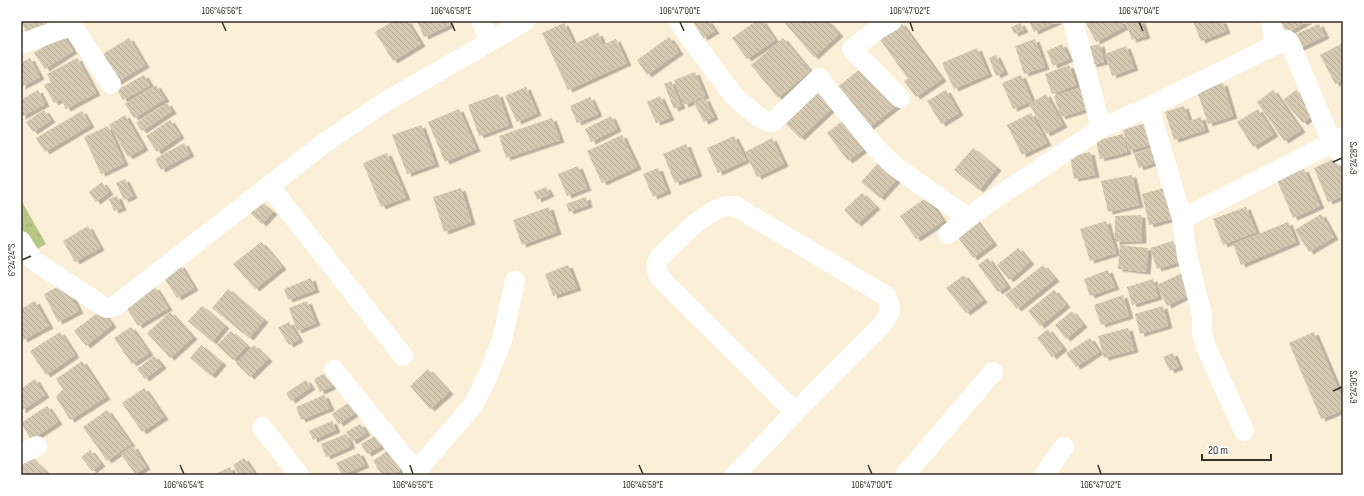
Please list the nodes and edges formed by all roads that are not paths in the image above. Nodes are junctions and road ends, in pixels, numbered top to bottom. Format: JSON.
{"nodes":[{"id":1,"x":481,"y":21,"type":"edge"},
{"id":2,"x":525,"y":21,"type":"edge"},
{"id":3,"x":678,"y":21,"type":"edge"},
{"id":4,"x":892,"y":21,"type":"edge"},
{"id":5,"x":1073,"y":21,"type":"edge"},
{"id":6,"x":1271,"y":21,"type":"edge"},
{"id":7,"x":490,"y":41,"type":"junction"},
{"id":8,"x":21,"y":44,"type":"edge"},
{"id":9,"x":1275,"y":44,"type":"junction"},
{"id":10,"x":111,"y":84,"type":"dead end"},
{"id":11,"x":900,"y":98,"type":"dead end"},
{"id":12,"x":1149,"y":107,"type":"junction"},
{"id":13,"x":1101,"y":128,"type":"junction"},
{"id":14,"x":1339,"y":145,"type":"edge"},
{"id":15,"x":270,"y":187,"type":"junction"},
{"id":16,"x":968,"y":218,"type":"junction"},
{"id":17,"x":1182,"y":219,"type":"junction"},
{"id":18,"x":948,"y":234,"type":"dead end"},
{"id":19,"x":21,"y":241,"type":"edge"},
{"id":20,"x":27,"y":263,"type":"edge"},
{"id":21,"x":515,"y":281,"type":"dead end"},
{"id":22,"x":403,"y":356,"type":"dead end"},
{"id":23,"x":334,"y":370,"type":"dead end"},
{"id":24,"x":993,"y":372,"type":"dead end"},
{"id":25,"x":795,"y":412,"type":"junction"},
{"id":26,"x":262,"y":427,"type":"dead end"},
{"id":27,"x":1244,"y":431,"type":"dead end"},
{"id":28,"x":1064,"y":447,"type":"dead end"},
{"id":29,"x":415,"y":474,"type":"edge"},
{"id":30,"x":299,"y":475,"type":"edge"},
{"id":31,"x":735,"y":475,"type":"edge"},
{"id":32,"x":905,"y":475,"type":"edge"},
{"id":33,"x":1044,"y":475,"type":"edge"}],
"edges":[{"from":1,"to":7,"type":"street"},
{"from":2,"to":7,"type":"street"},
{"from":3,"to":16,"type":"street"},
{"from":4,"to":11,"type":"street"},
{"from":5,"to":13,"type":"street"},
{"from":6,"to":9,"type":"street"},
{"from":7,"to":15,"type":"street"},
{"from":8,"to":10,"type":"street"},
{"from":9,"to":12,"type":"street"},
{"from":9,"to":14,"type":"street"},
{"from":12,"to":13,"type":"street"},
{"from":12,"to":17,"type":"street"},
{"from":13,"to":16,"type":"street"},
{"from":14,"to":17,"type":"street"},
{"from":15,"to":20,"type":"street"},
{"from":15,"to":22,"type":"street"},
{"from":16,"to":18,"type":"street"},
{"from":17,"to":27,"type":"street"},
{"from":19,"to":20,"type":"street"},
{"from":21,"to":29,"type":"street"},
{"from":23,"to":29,"type":"street"},
{"from":24,"to":32,"type":"street"},
{"from":25,"to":25,"type":"street"},
{"from":25,"to":31,"type":"street"},
{"from":26,"to":30,"type":"street"},
{"from":28,"to":33,"type":"street"}]}
